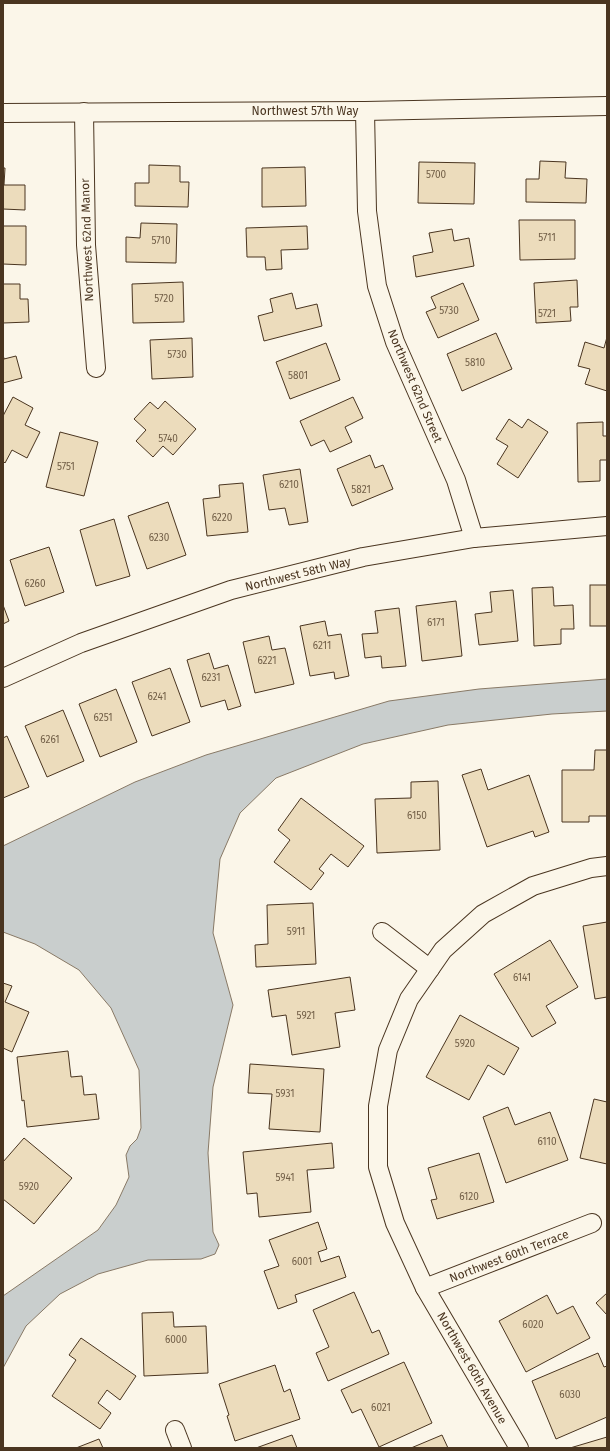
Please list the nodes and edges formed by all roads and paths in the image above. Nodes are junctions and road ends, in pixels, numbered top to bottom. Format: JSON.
{"nodes":[{"id":1,"x":607,"y":106,"type":"edge"},
{"id":2,"x":365,"y":110,"type":"junction"},
{"id":3,"x":84,"y":112,"type":"junction"},
{"id":4,"x":3,"y":113,"type":"edge"},
{"id":5,"x":96,"y":368,"type":"dead end"},
{"id":6,"x":607,"y":526,"type":"edge"},
{"id":7,"x":474,"y":538,"type":"junction"},
{"id":8,"x":3,"y":678,"type":"edge"},
{"id":9,"x":607,"y":866,"type":"edge"},
{"id":10,"x":382,"y":932,"type":"dead end"},
{"id":11,"x":430,"y":969,"type":"junction"},
{"id":12,"x":592,"y":1223,"type":"dead end"},
{"id":13,"x":426,"y":1288,"type":"junction"},
{"id":14,"x":175,"y":1430,"type":"dead end"},
{"id":15,"x":182,"y":1448,"type":"edge"},
{"id":16,"x":519,"y":1448,"type":"edge"}],
"edges":[{"from":1,"to":2,"type":"street","name":"Northwest 57th Way"},
{"from":2,"to":3,"type":"street","name":"Northwest 57th Way"},
{"from":2,"to":7,"type":"street","name":"Northwest 62nd Street"},
{"from":3,"to":4,"type":"street","name":"Northwest 57th Way"},
{"from":3,"to":5,"type":"street","name":"Northwest 62nd Manor"},
{"from":6,"to":7,"type":"street","name":"Northwest 58th Way"},
{"from":7,"to":8,"type":"street","name":"Northwest 58th Way"},
{"from":9,"to":11,"type":"street","name":"Northwest 60th Avenue"},
{"from":10,"to":11,"type":"street"},
{"from":11,"to":13,"type":"street","name":"Northwest 60th Avenue"},
{"from":12,"to":13,"type":"street","name":"Northwest 60th Terrace"},
{"from":13,"to":16,"type":"street","name":"Northwest 60th Avenue"},
{"from":14,"to":15,"type":"street"}]}
